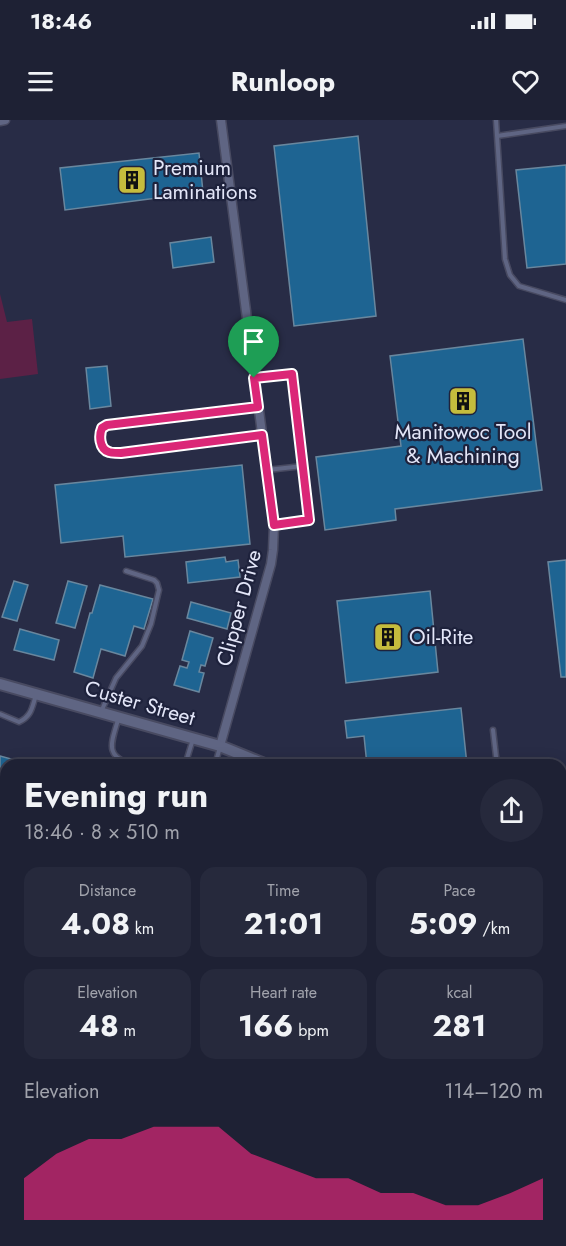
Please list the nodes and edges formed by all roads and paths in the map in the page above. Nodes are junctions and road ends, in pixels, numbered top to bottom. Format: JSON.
{"nodes":[{"id":1,"x":0,"y":120,"type":"edge"},
{"id":2,"x":5,"y":120,"type":"edge"},
{"id":3,"x":221,"y":120,"type":"edge"},
{"id":4,"x":496,"y":120,"type":"edge"},
{"id":5,"x":566,"y":126,"type":"edge"},
{"id":6,"x":496,"y":136,"type":"junction"},
{"id":7,"x":566,"y":300,"type":"edge"},
{"id":8,"x":254,"y":378,"type":"junction"},
{"id":9,"x":258,"y":407,"type":"junction"},
{"id":10,"x":262,"y":435,"type":"junction"},
{"id":11,"x":303,"y":466,"type":"junction"},
{"id":12,"x":266,"y":470,"type":"junction"},
{"id":13,"x":274,"y":525,"type":"junction"},
{"id":14,"x":126,"y":571,"type":"dead end"},
{"id":15,"x":0,"y":684,"type":"edge"},
{"id":16,"x":36,"y":694,"type":"junction"},
{"id":17,"x":101,"y":712,"type":"junction"},
{"id":18,"x":0,"y":714,"type":"edge"},
{"id":19,"x":118,"y":717,"type":"junction"},
{"id":20,"x":493,"y":730,"type":"dead end"},
{"id":21,"x":193,"y":739,"type":"junction"},
{"id":22,"x":220,"y":746,"type":"junction"},
{"id":23,"x":118,"y":759,"type":"edge"},
{"id":24,"x":187,"y":759,"type":"edge"},
{"id":25,"x":217,"y":759,"type":"edge"},
{"id":26,"x":252,"y":759,"type":"edge"},
{"id":27,"x":496,"y":759,"type":"edge"}],
"edges":[{"from":1,"to":2,"type":"street"},
{"from":3,"to":8,"type":"street","name":"Clipper Drive"},
{"from":4,"to":6,"type":"lane"},
{"from":5,"to":6,"type":"lane"},
{"from":6,"to":7,"type":"lane"},
{"from":8,"to":9,"type":"street","name":"Clipper Drive"},
{"from":8,"to":11,"type":"lane"},
{"from":9,"to":10,"type":"street","name":"Clipper Drive"},
{"from":9,"to":10,"type":"lane"},
{"from":10,"to":12,"type":"street","name":"Clipper Drive"},
{"from":11,"to":12,"type":"lane"},
{"from":11,"to":13,"type":"lane"},
{"from":12,"to":13,"type":"street","name":"Clipper Drive"},
{"from":13,"to":22,"type":"street","name":"Clipper Drive"},
{"from":14,"to":17,"type":"lane"},
{"from":15,"to":16,"type":"street","name":"Custer Street"},
{"from":16,"to":17,"type":"street","name":"Custer Street"},
{"from":16,"to":18,"type":"lane"},
{"from":17,"to":19,"type":"street","name":"Custer Street"},
{"from":19,"to":21,"type":"street","name":"Custer Street"},
{"from":19,"to":23,"type":"lane"},
{"from":20,"to":27,"type":"lane"},
{"from":21,"to":22,"type":"street","name":"Custer Street"},
{"from":21,"to":24,"type":"lane"},
{"from":22,"to":25,"type":"lane"},
{"from":22,"to":26,"type":"street","name":"Custer Street"}]}
